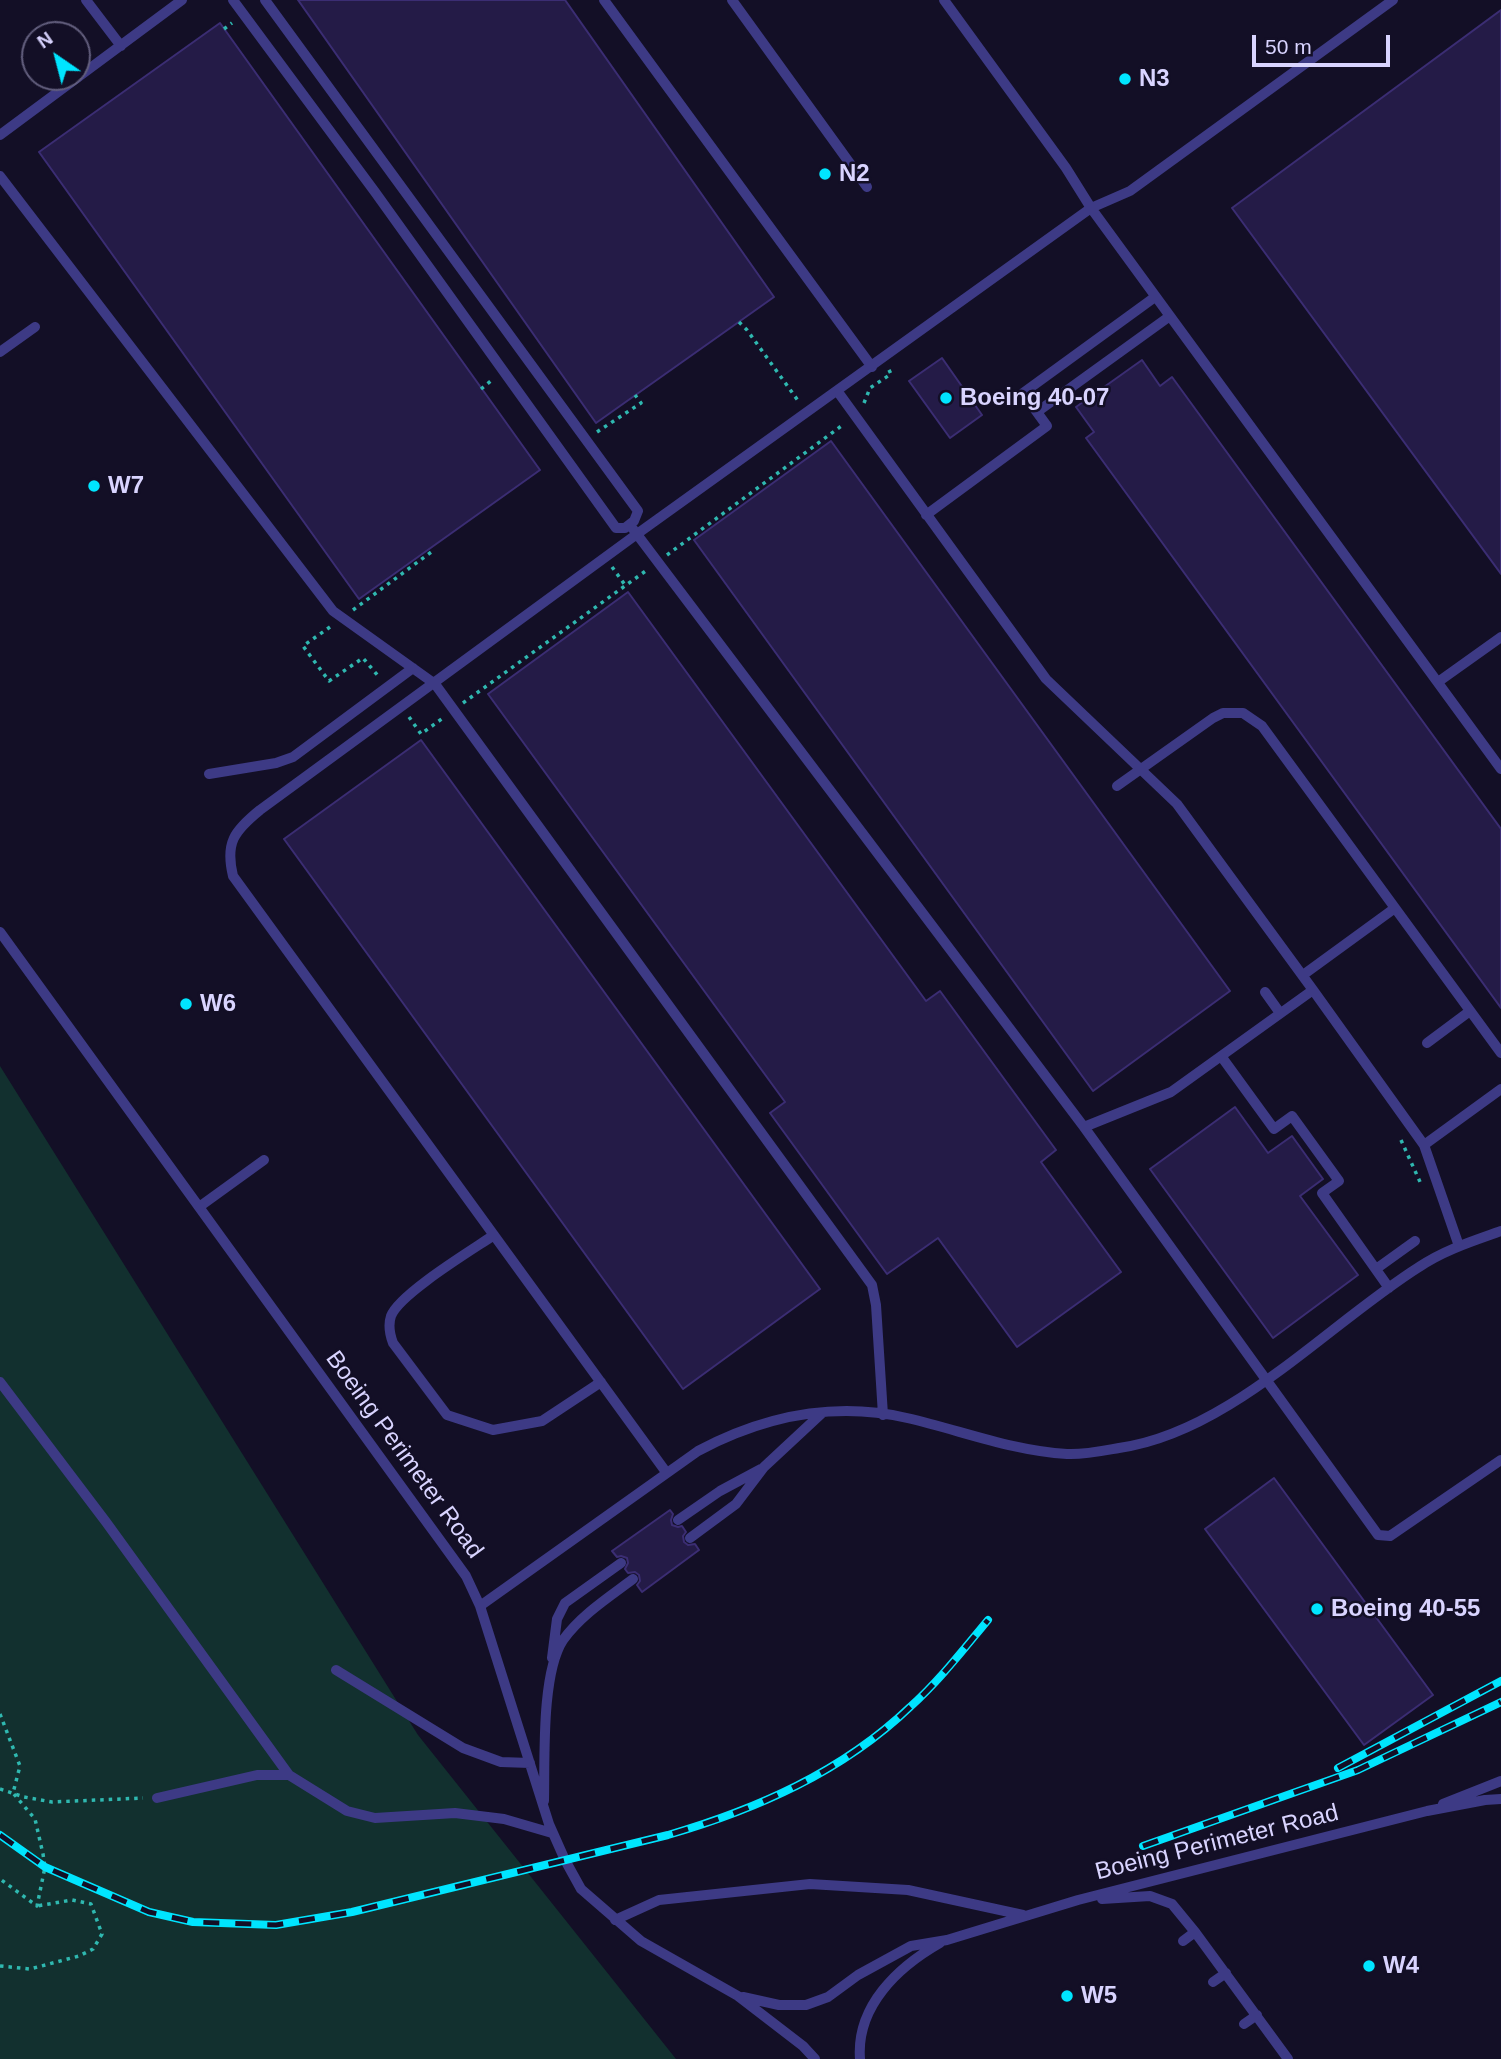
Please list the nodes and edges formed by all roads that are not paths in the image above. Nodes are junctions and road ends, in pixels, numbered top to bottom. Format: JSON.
{"nodes":[{"id":1,"x":86,"y":0,"type":"edge"},
{"id":2,"x":182,"y":0,"type":"edge"},
{"id":3,"x":233,"y":0,"type":"edge"},
{"id":4,"x":265,"y":0,"type":"edge"},
{"id":5,"x":604,"y":0,"type":"edge"},
{"id":6,"x":732,"y":0,"type":"edge"},
{"id":7,"x":944,"y":0,"type":"edge"},
{"id":8,"x":1393,"y":0,"type":"edge"},
{"id":9,"x":121,"y":46,"type":"junction"},
{"id":10,"x":0,"y":135,"type":"edge"},
{"id":11,"x":0,"y":176,"type":"edge"},
{"id":12,"x":867,"y":187,"type":"dead end"},
{"id":13,"x":1091,"y":208,"type":"junction"},
{"id":14,"x":1155,"y":297,"type":"junction"},
{"id":15,"x":1170,"y":316,"type":"junction"},
{"id":16,"x":35,"y":327,"type":"dead end"},
{"id":17,"x":0,"y":352,"type":"edge"},
{"id":18,"x":872,"y":367,"type":"junction"},
{"id":19,"x":838,"y":392,"type":"junction"},
{"id":20,"x":1037,"y":412,"type":"junction"},
{"id":21,"x":926,"y":515,"type":"junction"},
{"id":22,"x":629,"y":524,"type":"junction"},
{"id":23,"x":637,"y":534,"type":"junction"},
{"id":24,"x":1501,"y":637,"type":"edge"},
{"id":25,"x":412,"y":668,"type":"junction"},
{"id":26,"x":1438,"y":682,"type":"junction"},
{"id":27,"x":435,"y":684,"type":"junction"},
{"id":28,"x":1141,"y":769,"type":"junction"},
{"id":29,"x":1501,"y":769,"type":"edge"},
{"id":30,"x":209,"y":774,"type":"dead end"},
{"id":31,"x":1117,"y":786,"type":"dead end"},
{"id":32,"x":1395,"y":908,"type":"junction"},
{"id":33,"x":0,"y":932,"type":"edge"},
{"id":34,"x":1303,"y":975,"type":"junction"},
{"id":35,"x":1313,"y":990,"type":"junction"},
{"id":36,"x":1265,"y":992,"type":"dead end"},
{"id":37,"x":1470,"y":1011,"type":"junction"},
{"id":38,"x":1280,"y":1013,"type":"junction"},
{"id":39,"x":1427,"y":1043,"type":"dead end"},
{"id":40,"x":1501,"y":1053,"type":"edge"},
{"id":41,"x":1221,"y":1056,"type":"junction"},
{"id":42,"x":1501,"y":1089,"type":"edge"},
{"id":43,"x":1084,"y":1127,"type":"junction"},
{"id":44,"x":1424,"y":1145,"type":"junction"},
{"id":45,"x":264,"y":1160,"type":"dead end"},
{"id":46,"x":199,"y":1208,"type":"junction"},
{"id":47,"x":1501,"y":1231,"type":"edge"},
{"id":48,"x":494,"y":1235,"type":"junction"},
{"id":49,"x":1415,"y":1241,"type":"dead end"},
{"id":50,"x":1459,"y":1245,"type":"junction"},
{"id":51,"x":1376,"y":1269,"type":"junction"},
{"id":52,"x":1389,"y":1288,"type":"junction"},
{"id":53,"x":1267,"y":1378,"type":"junction"},
{"id":54,"x":0,"y":1382,"type":"edge"},
{"id":55,"x":601,"y":1382,"type":"junction"},
{"id":56,"x":822,"y":1413,"type":"junction"},
{"id":57,"x":883,"y":1415,"type":"junction"},
{"id":58,"x":1501,"y":1460,"type":"edge"},
{"id":59,"x":764,"y":1467,"type":"junction"},
{"id":60,"x":666,"y":1472,"type":"junction"},
{"id":61,"x":678,"y":1520,"type":"dead end"},
{"id":62,"x":690,"y":1538,"type":"dead end"},
{"id":63,"x":621,"y":1563,"type":"dead end"},
{"id":64,"x":633,"y":1579,"type":"dead end"},
{"id":65,"x":480,"y":1606,"type":"junction"},
{"id":66,"x":336,"y":1671,"type":"dead end"},
{"id":67,"x":550,"y":1676,"type":"junction"},
{"id":68,"x":530,"y":1763,"type":"junction"},
{"id":69,"x":289,"y":1775,"type":"junction"},
{"id":70,"x":1501,"y":1781,"type":"edge"},
{"id":71,"x":157,"y":1798,"type":"road end"},
{"id":72,"x":1501,"y":1799,"type":"edge"},
{"id":73,"x":544,"y":1809,"type":"junction"},
{"id":74,"x":1427,"y":1811,"type":"junction"},
{"id":75,"x":552,"y":1833,"type":"junction"},
{"id":76,"x":1078,"y":1900,"type":"junction"},
{"id":77,"x":1026,"y":1916,"type":"junction"},
{"id":78,"x":615,"y":1920,"type":"junction"},
{"id":79,"x":1195,"y":1932,"type":"junction"},
{"id":80,"x":947,"y":1940,"type":"junction"},
{"id":81,"x":1183,"y":1941,"type":"dead end"},
{"id":82,"x":1226,"y":1973,"type":"junction"},
{"id":83,"x":1213,"y":1982,"type":"dead end"},
{"id":84,"x":738,"y":1996,"type":"junction"},
{"id":85,"x":1256,"y":2015,"type":"junction"},
{"id":86,"x":1244,"y":2024,"type":"dead end"},
{"id":87,"x":1284,"y":2058,"type":"edge"},
{"id":88,"x":815,"y":2059,"type":"edge"},
{"id":89,"x":860,"y":2059,"type":"edge"}],
"edges":[{"from":1,"to":9,"type":"lane"},
{"from":2,"to":9,"type":"lane"},
{"from":3,"to":22,"type":"lane"},
{"from":4,"to":22,"type":"lane"},
{"from":5,"to":18,"type":"lane"},
{"from":6,"to":12,"type":"lane"},
{"from":7,"to":13,"type":"lane"},
{"from":8,"to":13,"type":"lane"},
{"from":9,"to":10,"type":"lane"},
{"from":11,"to":25,"type":"lane"},
{"from":13,"to":14,"type":"lane"},
{"from":13,"to":18,"type":"lane"},
{"from":14,"to":15,"type":"lane"},
{"from":14,"to":20,"type":"lane"},
{"from":15,"to":20,"type":"lane"},
{"from":15,"to":26,"type":"lane"},
{"from":16,"to":17,"type":"lane"},
{"from":18,"to":19,"type":"lane"},
{"from":19,"to":21,"type":"lane"},
{"from":19,"to":23,"type":"lane"},
{"from":20,"to":21,"type":"lane"},
{"from":21,"to":28,"type":"lane"},
{"from":22,"to":23,"type":"lane"},
{"from":23,"to":27,"type":"lane"},
{"from":23,"to":43,"type":"lane"},
{"from":24,"to":26,"type":"lane"},
{"from":25,"to":27,"type":"lane"},
{"from":25,"to":30,"type":"lane"},
{"from":26,"to":29,"type":"lane"},
{"from":27,"to":48,"type":"lane"},
{"from":27,"to":57,"type":"lane"},
{"from":28,"to":31,"type":"lane"},
{"from":28,"to":32,"type":"lane"},
{"from":28,"to":34,"type":"lane"},
{"from":32,"to":34,"type":"lane"},
{"from":32,"to":37,"type":"lane"},
{"from":33,"to":46,"type":"lane","name":"Boeing Perimeter Road"},
{"from":34,"to":35,"type":"lane"},
{"from":35,"to":38,"type":"lane"},
{"from":35,"to":44,"type":"lane"},
{"from":36,"to":38,"type":"lane"},
{"from":37,"to":39,"type":"lane"},
{"from":37,"to":40,"type":"lane"},
{"from":38,"to":41,"type":"lane"},
{"from":41,"to":43,"type":"lane"},
{"from":41,"to":51,"type":"lane"},
{"from":42,"to":44,"type":"lane"},
{"from":43,"to":53,"type":"lane"},
{"from":44,"to":50,"type":"lane"},
{"from":45,"to":46,"type":"lane"},
{"from":46,"to":65,"type":"lane","name":"Boeing Perimeter Road"},
{"from":47,"to":50,"type":"lane"},
{"from":48,"to":55,"type":"lane"},
{"from":48,"to":55,"type":"lane"},
{"from":49,"to":51,"type":"lane"},
{"from":50,"to":52,"type":"lane"},
{"from":51,"to":52,"type":"lane"},
{"from":52,"to":53,"type":"lane"},
{"from":53,"to":57,"type":"lane"},
{"from":53,"to":58,"type":"lane"},
{"from":54,"to":69,"type":"lane"},
{"from":55,"to":60,"type":"lane"},
{"from":56,"to":57,"type":"lane"},
{"from":56,"to":59,"type":"lane"},
{"from":56,"to":60,"type":"lane"},
{"from":59,"to":61,"type":"lane"},
{"from":59,"to":62,"type":"lane"},
{"from":60,"to":65,"type":"lane"},
{"from":63,"to":67,"type":"lane"},
{"from":64,"to":67,"type":"lane"},
{"from":65,"to":68,"type":"lane","name":"Boeing Perimeter Road"},
{"from":66,"to":68,"type":"lane"},
{"from":67,"to":73,"type":"lane"},
{"from":68,"to":73,"type":"lane","name":"Boeing Perimeter Road"},
{"from":69,"to":71,"type":"lane"},
{"from":69,"to":75,"type":"lane"},
{"from":70,"to":74,"type":"lane"},
{"from":72,"to":74,"type":"lane","name":"Boeing Perimeter Road"},
{"from":73,"to":75,"type":"lane","name":"Boeing Perimeter Road"},
{"from":74,"to":76,"type":"lane","name":"Boeing Perimeter Road"},
{"from":75,"to":78,"type":"lane","name":"Boeing Perimeter Road"},
{"from":76,"to":77,"type":"lane","name":"Boeing Perimeter Road"},
{"from":76,"to":79,"type":"lane"},
{"from":77,"to":78,"type":"lane"},
{"from":77,"to":80,"type":"lane","name":"Boeing Perimeter Road"},
{"from":78,"to":84,"type":"lane","name":"Boeing Perimeter Road"},
{"from":79,"to":81,"type":"lane"},
{"from":79,"to":82,"type":"lane"},
{"from":80,"to":84,"type":"lane","name":"Boeing Perimeter Road"},
{"from":80,"to":89,"type":"lane","name":"Boeing Perimeter Road"},
{"from":82,"to":83,"type":"lane"},
{"from":82,"to":85,"type":"lane"},
{"from":84,"to":88,"type":"lane","name":"Boeing Perimeter Road"},
{"from":85,"to":86,"type":"lane"},
{"from":85,"to":87,"type":"lane"}]}
